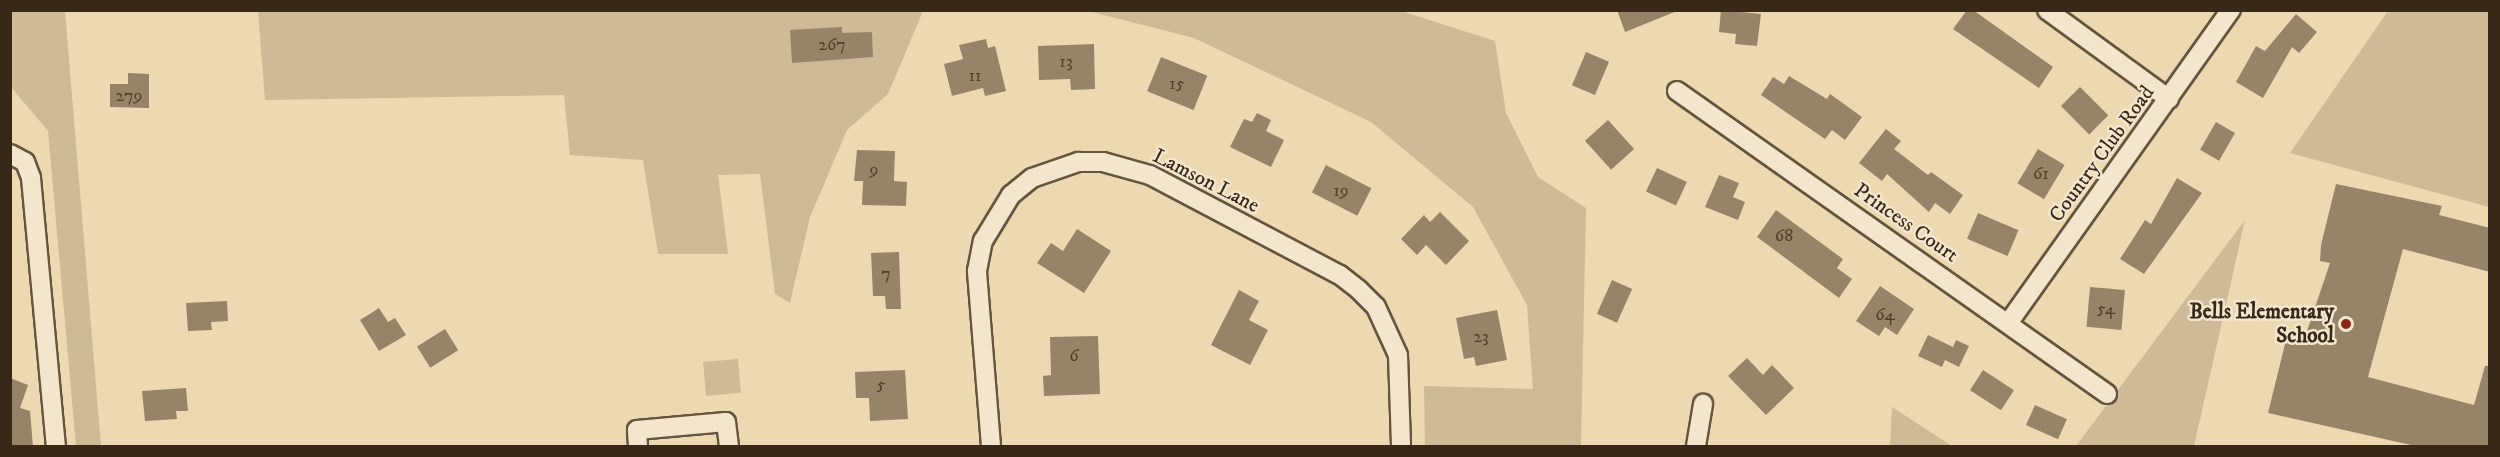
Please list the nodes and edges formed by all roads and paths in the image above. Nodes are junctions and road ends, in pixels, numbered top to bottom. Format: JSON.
{"nodes":[{"id":1,"x":2047,"y":10,"type":"edge"},
{"id":2,"x":2231,"y":10,"type":"edge"},
{"id":3,"x":1677,"y":91,"type":"dead end"},
{"id":4,"x":2169,"y":99,"type":"junction"},
{"id":5,"x":10,"y":154,"type":"edge"},
{"id":6,"x":2009,"y":322,"type":"junction"},
{"id":7,"x":2108,"y":394,"type":"dead end"},
{"id":8,"x":1703,"y":404,"type":"dead end"},
{"id":9,"x":56,"y":447,"type":"edge"},
{"id":10,"x":638,"y":447,"type":"edge"},
{"id":11,"x":729,"y":447,"type":"edge"},
{"id":12,"x":991,"y":447,"type":"edge"},
{"id":13,"x":1401,"y":447,"type":"edge"},
{"id":14,"x":1696,"y":447,"type":"edge"}],
"edges":[{"from":1,"to":4,"type":"street"},
{"from":2,"to":4,"type":"street","name":"Country Club Road"},
{"from":3,"to":6,"type":"street","name":"Princess Court"},
{"from":4,"to":6,"type":"street","name":"Country Club Road"},
{"from":5,"to":9,"type":"street"},
{"from":6,"to":7,"type":"street","name":"Princess Court"},
{"from":8,"to":14,"type":"street"},
{"from":10,"to":11,"type":"street"},
{"from":12,"to":13,"type":"street","name":"Lamson Lane"}]}
